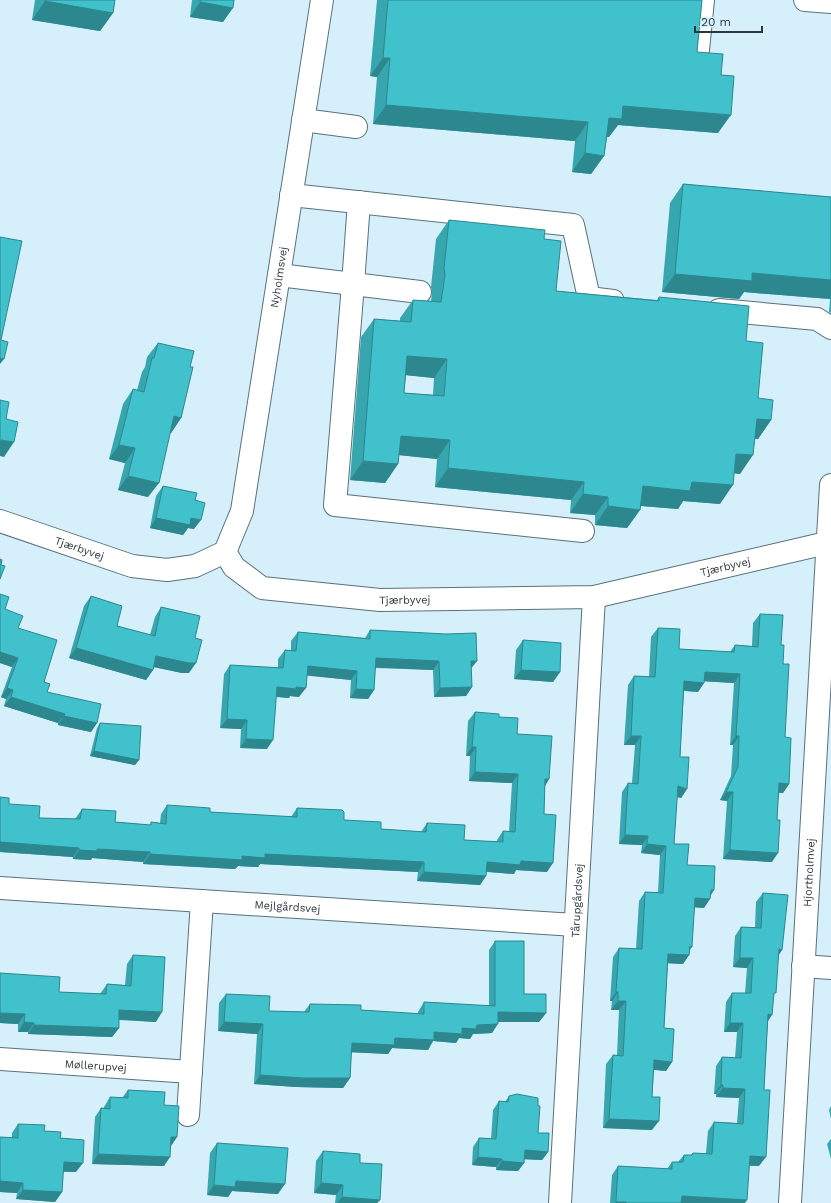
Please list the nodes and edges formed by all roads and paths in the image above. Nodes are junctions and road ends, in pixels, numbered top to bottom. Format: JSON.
{"nodes":[{"id":1,"x":322,"y":0,"type":"edge"},
{"id":2,"x":703,"y":0,"type":"edge"},
{"id":3,"x":805,"y":0,"type":"edge"},
{"id":4,"x":831,"y":2,"type":"edge"},
{"id":5,"x":698,"y":50,"type":"edge"},
{"id":6,"x":303,"y":120,"type":"junction"},
{"id":7,"x":356,"y":126,"type":"dead end"},
{"id":8,"x":291,"y":195,"type":"junction"},
{"id":9,"x":359,"y":202,"type":"junction"},
{"id":10,"x":279,"y":275,"type":"junction"},
{"id":11,"x":352,"y":284,"type":"junction"},
{"id":12,"x":420,"y":292,"type":"dead end"},
{"id":13,"x":636,"y":303,"type":"edge"},
{"id":14,"x":699,"y":308,"type":"edge"},
{"id":15,"x":831,"y":328,"type":"edge"},
{"id":16,"x":831,"y":485,"type":"edge"},
{"id":17,"x":0,"y":522,"type":"edge"},
{"id":18,"x":583,"y":531,"type":"dead end"},
{"id":19,"x":829,"y":542,"type":"edge"},
{"id":20,"x":225,"y":552,"type":"junction"},
{"id":21,"x":594,"y":597,"type":"junction"},
{"id":22,"x":823,"y":753,"type":"edge"},
{"id":23,"x":0,"y":888,"type":"edge"},
{"id":24,"x":202,"y":901,"type":"junction"},
{"id":25,"x":575,"y":925,"type":"junction"},
{"id":26,"x":803,"y":966,"type":"junction"},
{"id":27,"x":831,"y":968,"type":"edge"},
{"id":28,"x":0,"y":1059,"type":"edge"},
{"id":29,"x":191,"y":1072,"type":"junction"},
{"id":30,"x":188,"y":1115,"type":"dead end"},
{"id":31,"x":560,"y":1203,"type":"edge"},
{"id":32,"x":790,"y":1203,"type":"edge"}],
"edges":[{"from":1,"to":6,"type":"street","name":"Nyholmsvej"},
{"from":2,"to":5,"type":"street"},
{"from":3,"to":4,"type":"street"},
{"from":6,"to":7,"type":"street"},
{"from":6,"to":8,"type":"street","name":"Nyholmsvej"},
{"from":8,"to":9,"type":"street"},
{"from":8,"to":10,"type":"street","name":"Nyholmsvej"},
{"from":9,"to":11,"type":"street"},
{"from":9,"to":13,"type":"street"},
{"from":10,"to":11,"type":"street"},
{"from":10,"to":20,"type":"street","name":"Nyholmsvej"},
{"from":11,"to":12,"type":"street"},
{"from":11,"to":18,"type":"street"},
{"from":14,"to":15,"type":"street"},
{"from":16,"to":19,"type":"street","name":"Hjortholmvej"},
{"from":17,"to":20,"type":"street","name":"Tjærbyvej"},
{"from":19,"to":21,"type":"street","name":"Tjærbyvej"},
{"from":19,"to":22,"type":"street","name":"Hjortholmvej"},
{"from":20,"to":21,"type":"street","name":"Tjærbyvej"},
{"from":21,"to":25,"type":"street","name":"Tårupgårdsvej"},
{"from":22,"to":26,"type":"street","name":"Hjortholmvej"},
{"from":23,"to":24,"type":"street","name":"Mejlgårdsvej"},
{"from":24,"to":25,"type":"street","name":"Mejlgårdsvej"},
{"from":24,"to":29,"type":"street"},
{"from":25,"to":31,"type":"street","name":"Tårupgårdsvej"},
{"from":26,"to":27,"type":"street"},
{"from":26,"to":32,"type":"street","name":"Hjortholmvej"},
{"from":28,"to":29,"type":"street","name":"Møllerupvej"},
{"from":29,"to":30,"type":"street"}]}
